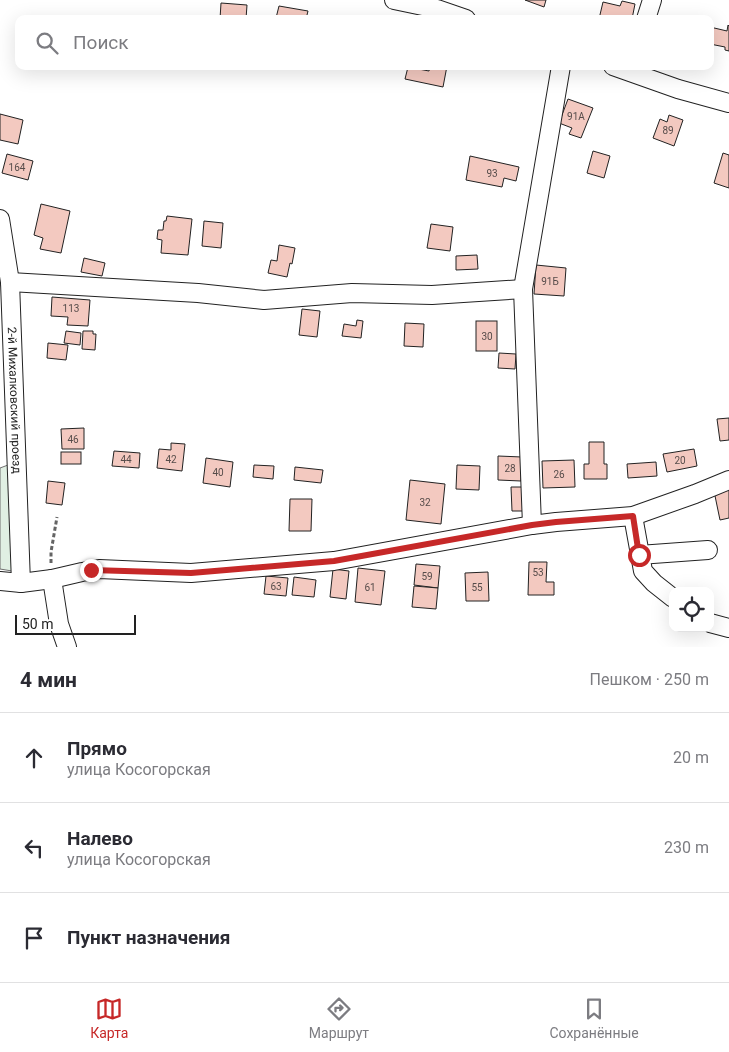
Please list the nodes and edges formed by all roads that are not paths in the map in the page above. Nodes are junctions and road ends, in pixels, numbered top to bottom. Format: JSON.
{"nodes":[{"id":1,"x":394,"y":0,"type":"edge"},
{"id":2,"x":652,"y":0,"type":"edge"},
{"id":3,"x":439,"y":5,"type":"edge"},
{"id":4,"x":458,"y":15,"type":"edge"},
{"id":5,"x":647,"y":15,"type":"edge"},
{"id":6,"x":559,"y":70,"type":"edge"},
{"id":7,"x":629,"y":70,"type":"edge"},
{"id":8,"x":729,"y":103,"type":"edge"},
{"id":9,"x":0,"y":219,"type":"edge"},
{"id":10,"x":10,"y":282,"type":"junction"},
{"id":11,"x":523,"y":289,"type":"junction"},
{"id":12,"x":729,"y":480,"type":"edge"},
{"id":13,"x":633,"y":516,"type":"junction"},
{"id":14,"x":532,"y":525,"type":"junction"},
{"id":15,"x":708,"y":550,"type":"dead end"},
{"id":16,"x":639,"y":555,"type":"junction"},
{"id":17,"x":52,"y":579,"type":"junction"},
{"id":18,"x":0,"y":581,"type":"edge"},
{"id":19,"x":21,"y":583,"type":"junction"},
{"id":20,"x":669,"y":595,"type":"edge"},
{"id":21,"x":714,"y":623,"type":"edge"},
{"id":22,"x":729,"y":628,"type":"edge"},
{"id":23,"x":67,"y":647,"type":"edge"}],
"edges":[{"from":1,"to":3,"type":"street"},
{"from":2,"to":5,"type":"street"},
{"from":3,"to":4,"type":"street"},
{"from":6,"to":11,"type":"street"},
{"from":7,"to":8,"type":"street"},
{"from":9,"to":10,"type":"street","name":"2-й Михалковский проезд"},
{"from":10,"to":11,"type":"street"},
{"from":10,"to":19,"type":"street","name":"2-й Михалковский проезд"},
{"from":11,"to":14,"type":"street"},
{"from":12,"to":13,"type":"street"},
{"from":13,"to":14,"type":"street"},
{"from":13,"to":16,"type":"street"},
{"from":14,"to":17,"type":"street"},
{"from":15,"to":16,"type":"street"},
{"from":16,"to":20,"type":"street"},
{"from":17,"to":19,"type":"street"},
{"from":17,"to":23,"type":"street"},
{"from":18,"to":19,"type":"street"},
{"from":21,"to":22,"type":"street"}]}
